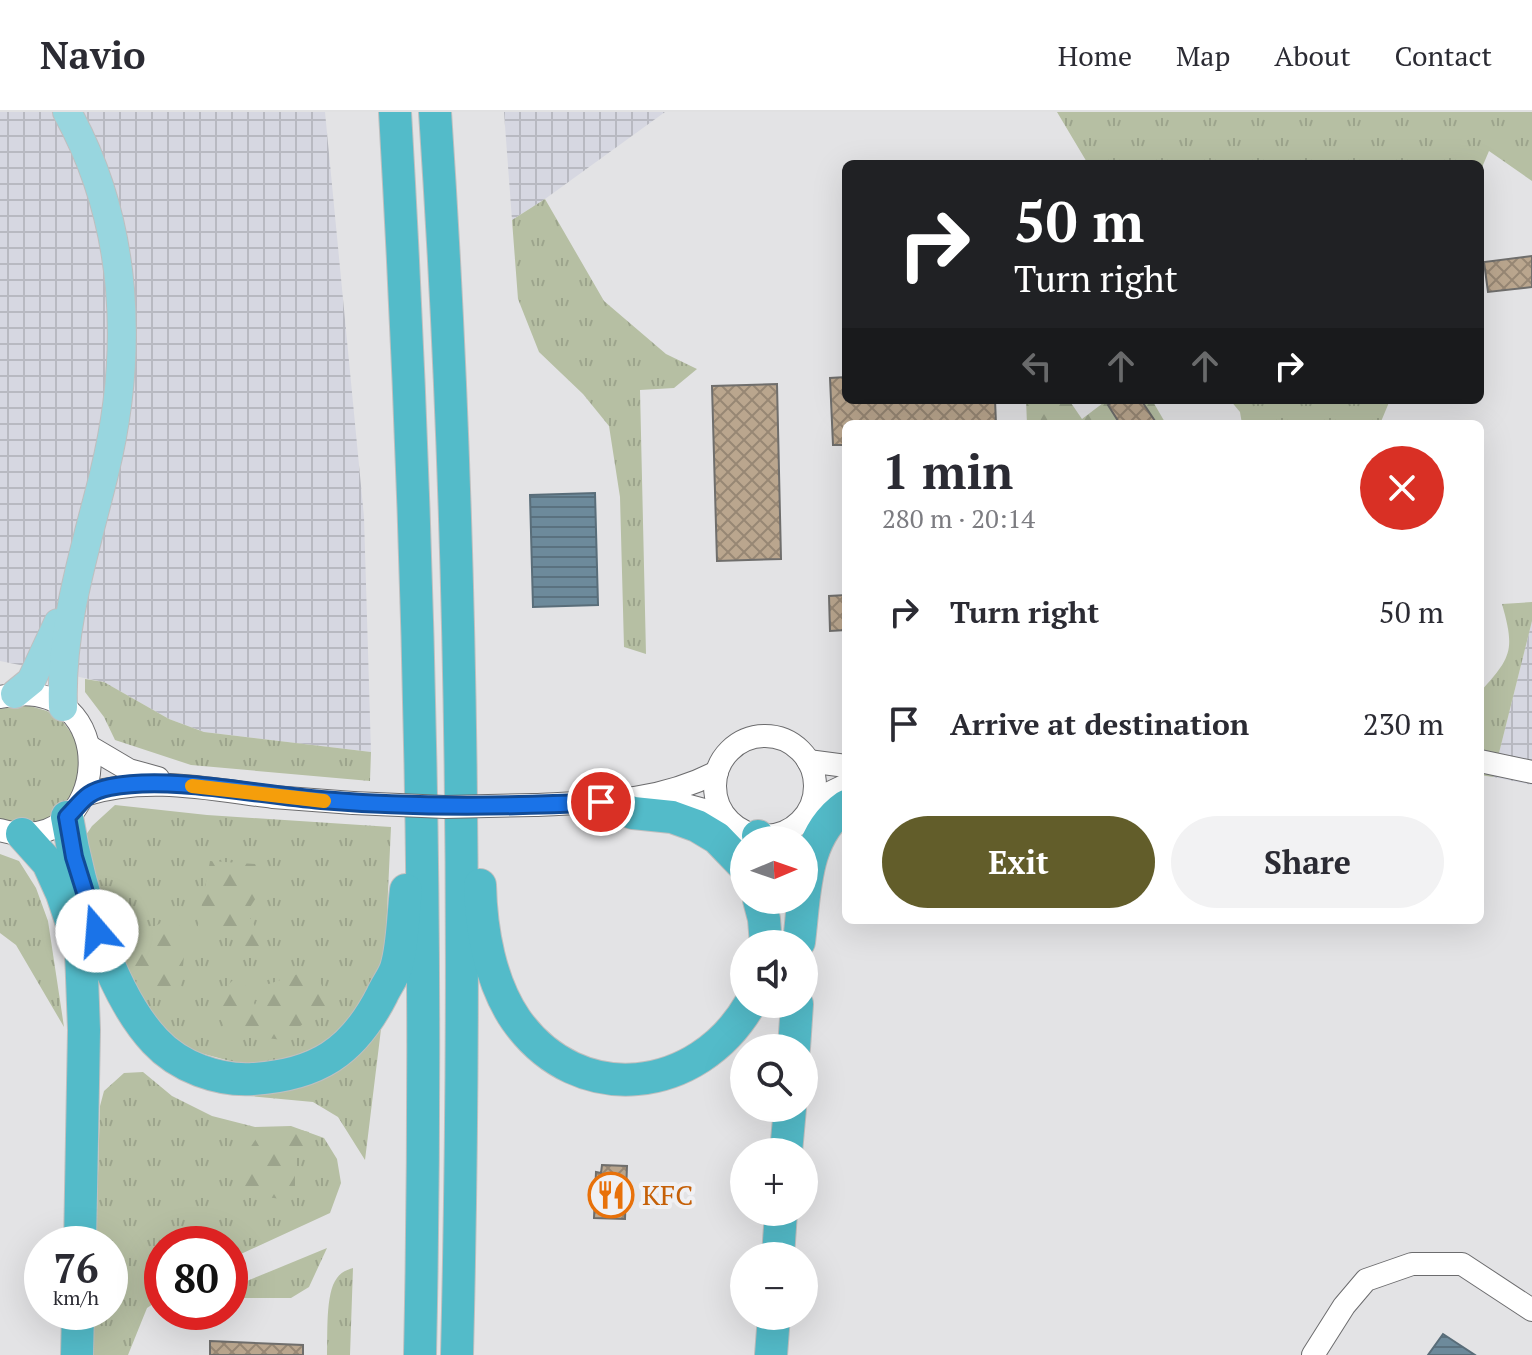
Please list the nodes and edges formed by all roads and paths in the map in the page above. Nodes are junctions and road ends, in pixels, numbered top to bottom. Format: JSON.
{"nodes":[{"id":1,"x":67,"y":112,"type":"edge"},
{"id":2,"x":395,"y":112,"type":"edge"},
{"id":3,"x":435,"y":112,"type":"edge"},
{"id":4,"x":74,"y":586,"type":"junction"},
{"id":5,"x":7,"y":696,"type":"edge"},
{"id":6,"x":63,"y":707,"type":"junction"},
{"id":7,"x":421,"y":743,"type":"junction"},
{"id":8,"x":90,"y":747,"type":"junction"},
{"id":9,"x":808,"y":761,"type":"junction"},
{"id":10,"x":1484,"y":762,"type":"edge"},
{"id":11,"x":842,"y":765,"type":"edge"},
{"id":12,"x":717,"y":772,"type":"junction"},
{"id":13,"x":1532,"y":772,"type":"edge"},
{"id":14,"x":182,"y":784,"type":"junction"},
{"id":15,"x":462,"y":788,"type":"junction"},
{"id":16,"x":842,"y":788,"type":"edge"},
{"id":17,"x":601,"y":802,"type":"junction"},
{"id":18,"x":75,"y":806,"type":"junction"},
{"id":19,"x":842,"y":809,"type":"edge"},
{"id":20,"x":723,"y":815,"type":"junction"},
{"id":21,"x":803,"y":821,"type":"edge"},
{"id":22,"x":735,"y":826,"type":"edge"},
{"id":23,"x":11,"y":832,"type":"edge"},
{"id":24,"x":730,"y":851,"type":"edge"},
{"id":25,"x":795,"y":930,"type":"edge"},
{"id":26,"x":741,"y":1018,"type":"edge"},
{"id":27,"x":80,"y":1226,"type":"edge"},
{"id":28,"x":1532,"y":1310,"type":"edge"},
{"id":29,"x":78,"y":1330,"type":"edge"},
{"id":30,"x":773,"y":1330,"type":"edge"},
{"id":31,"x":77,"y":1355,"type":"edge"},
{"id":32,"x":420,"y":1355,"type":"edge"},
{"id":33,"x":457,"y":1355,"type":"edge"},
{"id":34,"x":771,"y":1355,"type":"edge"},
{"id":35,"x":1313,"y":1355,"type":"edge"}],
"edges":[{"from":1,"to":4,"type":"main road"},
{"from":2,"to":7,"type":"highway"},
{"from":3,"to":15,"type":"highway"},
{"from":4,"to":5,"type":"main road"},
{"from":4,"to":6,"type":"main road"},
{"from":5,"to":6,"type":"street"},
{"from":6,"to":8,"type":"street"},
{"from":7,"to":18,"type":"highway"},
{"from":7,"to":32,"type":"highway"},
{"from":8,"to":14,"type":"street"},
{"from":8,"to":18,"type":"street"},
{"from":9,"to":11,"type":"street"},
{"from":9,"to":12,"type":"street"},
{"from":9,"to":21,"type":"street"},
{"from":10,"to":13,"type":"street"},
{"from":12,"to":17,"type":"street"},
{"from":12,"to":20,"type":"street"},
{"from":14,"to":17,"type":"street","bridge":true},
{"from":14,"to":18,"type":"street"},
{"from":15,"to":26,"type":"highway"},
{"from":15,"to":33,"type":"highway"},
{"from":16,"to":21,"type":"street"},
{"from":17,"to":20,"type":"street"},
{"from":17,"to":24,"type":"highway"},
{"from":18,"to":23,"type":"street"},
{"from":19,"to":25,"type":"highway"},
{"from":20,"to":22,"type":"street"},
{"from":23,"to":27,"type":"highway"},
{"from":28,"to":35,"type":"street"},
{"from":29,"to":31,"type":"highway"},
{"from":30,"to":34,"type":"highway"}]}
